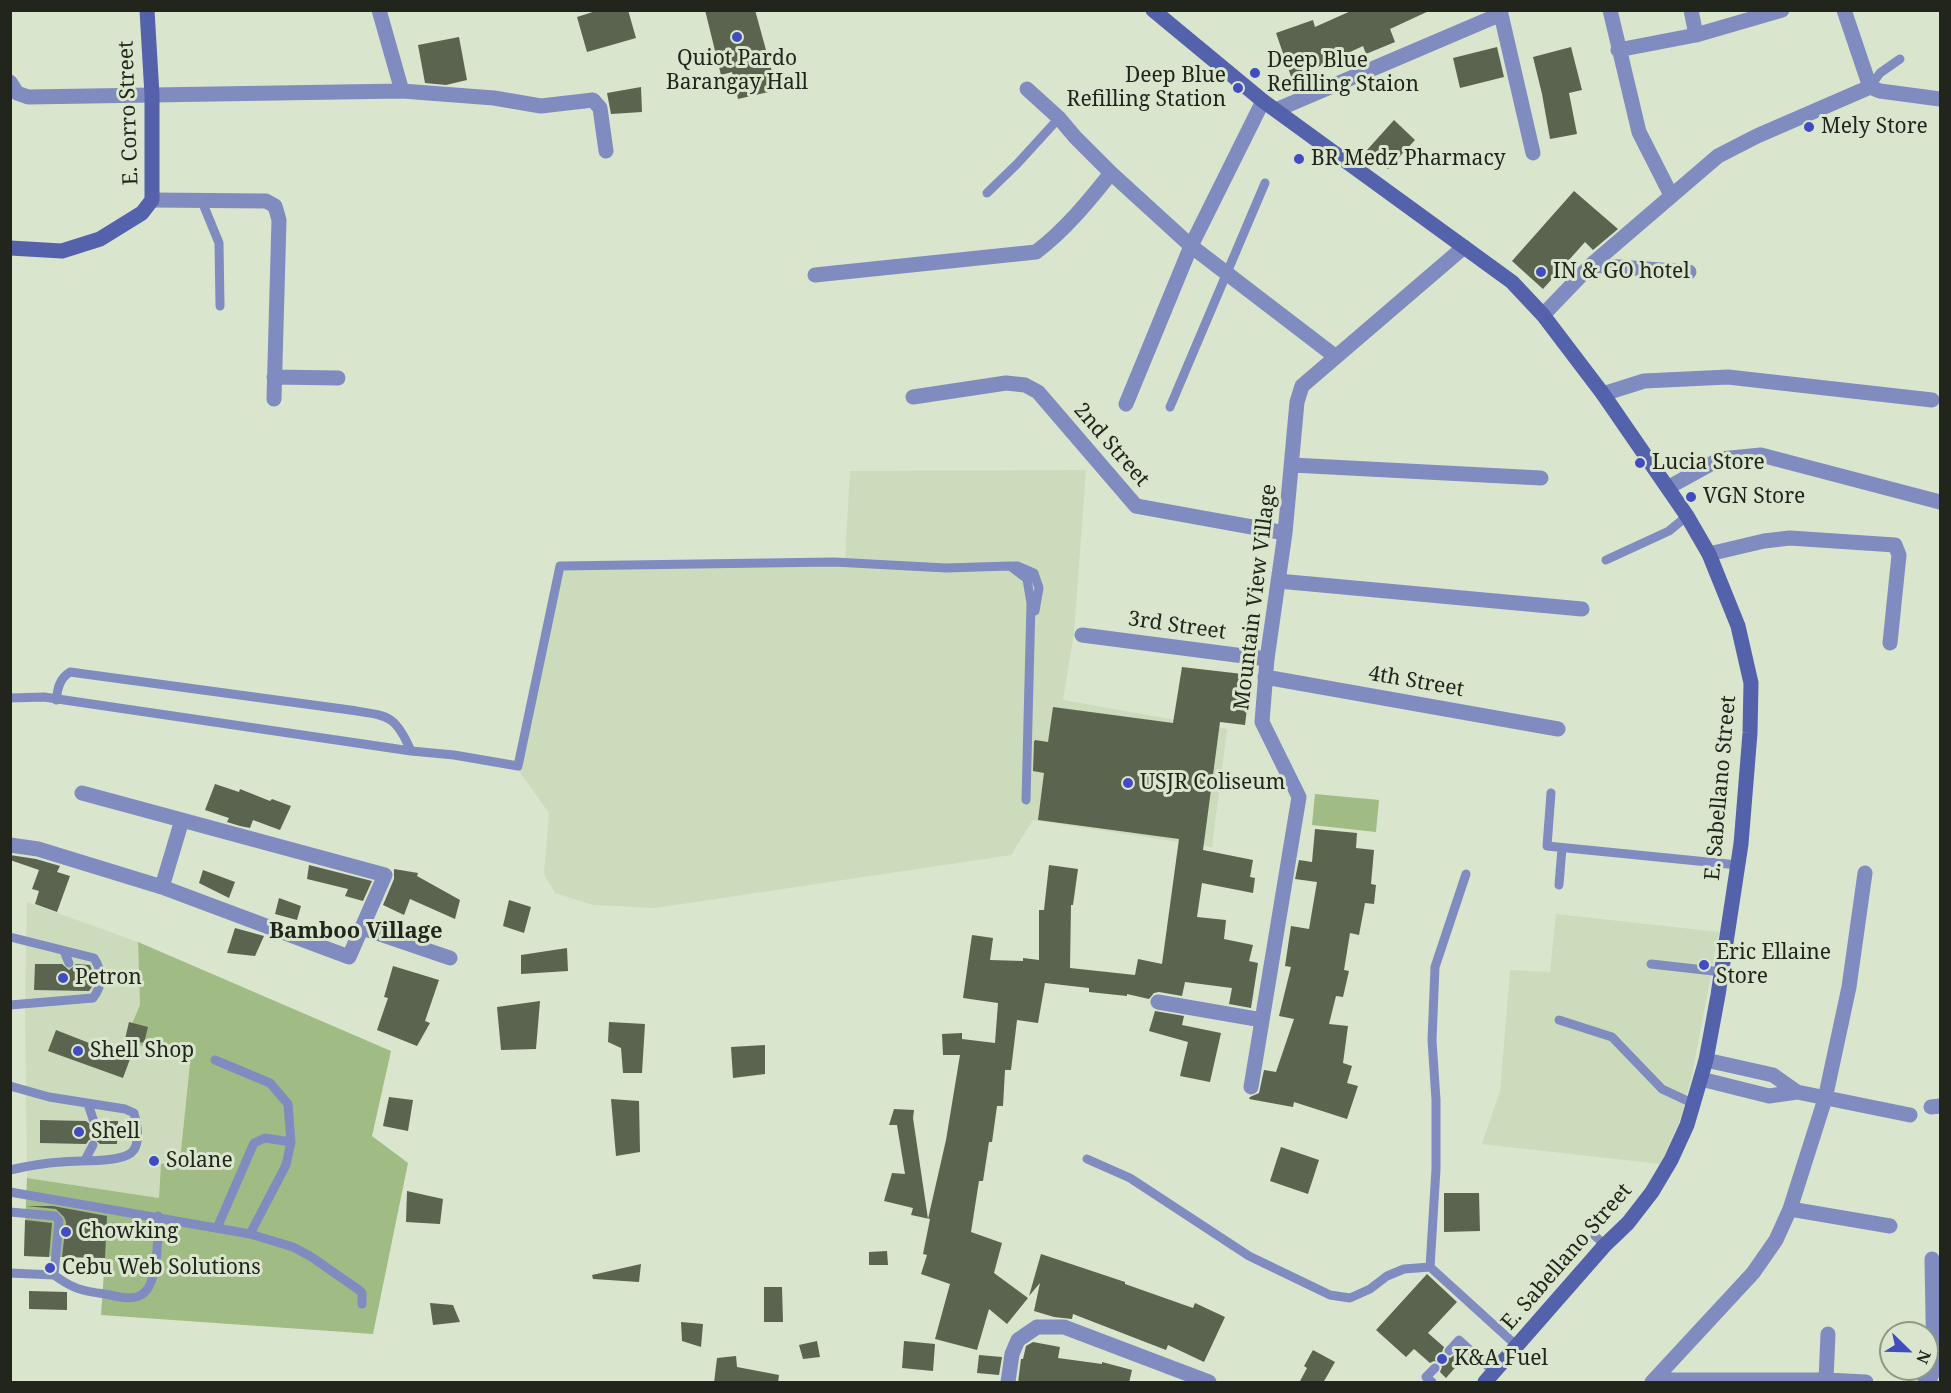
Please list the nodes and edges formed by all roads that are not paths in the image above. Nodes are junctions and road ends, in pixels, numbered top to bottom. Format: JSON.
{"nodes":[{"id":1,"x":147,"y":10,"type":"edge"},
{"id":2,"x":379,"y":10,"type":"edge"},
{"id":3,"x":1610,"y":10,"type":"edge"},
{"id":4,"x":1691,"y":10,"type":"edge"},
{"id":5,"x":1782,"y":10,"type":"edge"},
{"id":6,"x":1844,"y":10,"type":"edge"},
{"id":7,"x":1160,"y":12,"type":"edge"},
{"id":8,"x":1501,"y":12,"type":"edge"},
{"id":9,"x":1696,"y":35,"type":"junction"},
{"id":10,"x":1618,"y":50,"type":"junction"},
{"id":11,"x":1900,"y":59,"type":"dead end"},
{"id":12,"x":10,"y":82,"type":"edge"},
{"id":13,"x":1870,"y":87,"type":"junction"},
{"id":14,"x":1027,"y":89,"type":"dead end"},
{"id":15,"x":402,"y":91,"type":"junction"},
{"id":16,"x":152,"y":95,"type":"junction"},
{"id":17,"x":1941,"y":99,"type":"edge"},
{"id":18,"x":1263,"y":101,"type":"junction"},
{"id":19,"x":1276,"y":110,"type":"junction"},
{"id":20,"x":1059,"y":118,"type":"junction"},
{"id":21,"x":606,"y":151,"type":"dead end"},
{"id":22,"x":1533,"y":153,"type":"dead end"},
{"id":23,"x":1111,"y":173,"type":"junction"},
{"id":24,"x":1265,"y":183,"type":"dead end"},
{"id":25,"x":987,"y":193,"type":"dead end"},
{"id":26,"x":1671,"y":195,"type":"junction"},
{"id":27,"x":201,"y":199,"type":"junction"},
{"id":28,"x":152,"y":200,"type":"junction"},
{"id":29,"x":1191,"y":246,"type":"junction"},
{"id":30,"x":1464,"y":247,"type":"junction"},
{"id":31,"x":10,"y":248,"type":"edge"},
{"id":32,"x":1591,"y":265,"type":"junction"},
{"id":33,"x":1689,"y":272,"type":"dead end"},
{"id":34,"x":1227,"y":274,"type":"junction"},
{"id":35,"x":815,"y":275,"type":"dead end"},
{"id":36,"x":220,"y":306,"type":"dead end"},
{"id":37,"x":1543,"y":315,"type":"junction"},
{"id":38,"x":1336,"y":357,"type":"junction"},
{"id":39,"x":274,"y":377,"type":"junction"},
{"id":40,"x":338,"y":378,"type":"dead end"},
{"id":41,"x":1603,"y":393,"type":"junction"},
{"id":42,"x":913,"y":397,"type":"dead end"},
{"id":43,"x":274,"y":399,"type":"dead end"},
{"id":44,"x":1932,"y":400,"type":"dead end"},
{"id":45,"x":1126,"y":404,"type":"dead end"},
{"id":46,"x":1170,"y":407,"type":"dead end"},
{"id":47,"x":1292,"y":465,"type":"junction"},
{"id":48,"x":1541,"y":478,"type":"dead end"},
{"id":49,"x":1669,"y":488,"type":"junction"},
{"id":50,"x":1941,"y":502,"type":"edge"},
{"id":51,"x":1687,"y":516,"type":"junction"},
{"id":52,"x":1285,"y":533,"type":"junction"},
{"id":53,"x":1709,"y":554,"type":"junction"},
{"id":54,"x":1606,"y":560,"type":"dead end"},
{"id":55,"x":1278,"y":581,"type":"junction"},
{"id":56,"x":1582,"y":609,"type":"dead end"},
{"id":57,"x":1082,"y":635,"type":"dead end"},
{"id":58,"x":1890,"y":643,"type":"dead end"},
{"id":59,"x":1267,"y":659,"type":"junction"},
{"id":60,"x":1265,"y":677,"type":"junction"},
{"id":61,"x":10,"y":698,"type":"edge"},
{"id":62,"x":56,"y":700,"type":"junction"},
{"id":63,"x":1558,"y":729,"type":"dead end"},
{"id":64,"x":411,"y":751,"type":"junction"},
{"id":65,"x":82,"y":793,"type":"dead end"},
{"id":66,"x":1551,"y":793,"type":"dead end"},
{"id":67,"x":1026,"y":800,"type":"dead end"},
{"id":68,"x":182,"y":820,"type":"junction"},
{"id":69,"x":10,"y":845,"type":"edge"},
{"id":70,"x":1562,"y":848,"type":"junction"},
{"id":71,"x":1738,"y":865,"type":"junction"},
{"id":72,"x":1865,"y":873,"type":"dead end"},
{"id":73,"x":1466,"y":874,"type":"dead end"},
{"id":74,"x":1559,"y":885,"type":"dead end"},
{"id":75,"x":162,"y":887,"type":"junction"},
{"id":76,"x":362,"y":928,"type":"junction"},
{"id":77,"x":10,"y":937,"type":"edge"},
{"id":78,"x":64,"y":951,"type":"junction"},
{"id":79,"x":450,"y":958,"type":"dead end"},
{"id":80,"x":69,"y":963,"type":"dead end"},
{"id":81,"x":1651,"y":964,"type":"dead end"},
{"id":82,"x":1722,"y":972,"type":"junction"},
{"id":83,"x":68,"y":991,"type":"dead end"},
{"id":84,"x":61,"y":1001,"type":"junction"},
{"id":85,"x":1158,"y":1002,"type":"dead end"},
{"id":86,"x":10,"y":1005,"type":"edge"},
{"id":87,"x":1262,"y":1020,"type":"junction"},
{"id":88,"x":1559,"y":1020,"type":"dead end"},
{"id":89,"x":215,"y":1060,"type":"dead end"},
{"id":90,"x":1706,"y":1060,"type":"junction"},
{"id":91,"x":1701,"y":1080,"type":"junction"},
{"id":92,"x":10,"y":1086,"type":"edge"},
{"id":93,"x":1251,"y":1086,"type":"dead end"},
{"id":94,"x":1797,"y":1092,"type":"junction"},
{"id":95,"x":1825,"y":1099,"type":"junction"},
{"id":96,"x":88,"y":1104,"type":"junction"},
{"id":97,"x":1694,"y":1104,"type":"junction"},
{"id":98,"x":1910,"y":1115,"type":"dead end"},
{"id":99,"x":93,"y":1119,"type":"dead end"},
{"id":100,"x":291,"y":1142,"type":"junction"},
{"id":101,"x":93,"y":1145,"type":"dead end"},
{"id":102,"x":1087,"y":1158,"type":"dead end"},
{"id":103,"x":85,"y":1160,"type":"junction"},
{"id":104,"x":10,"y":1170,"type":"edge"},
{"id":105,"x":10,"y":1192,"type":"edge"},
{"id":106,"x":1790,"y":1209,"type":"junction"},
{"id":107,"x":10,"y":1212,"type":"edge"},
{"id":108,"x":158,"y":1216,"type":"junction"},
{"id":109,"x":1890,"y":1226,"type":"dead end"},
{"id":110,"x":218,"y":1228,"type":"junction"},
{"id":111,"x":250,"y":1234,"type":"junction"},
{"id":112,"x":1932,"y":1259,"type":"dead end"},
{"id":113,"x":1430,"y":1267,"type":"junction"},
{"id":114,"x":10,"y":1273,"type":"edge"},
{"id":115,"x":54,"y":1275,"type":"junction"},
{"id":116,"x":362,"y":1304,"type":"dead end"},
{"id":117,"x":1828,"y":1334,"type":"dead end"},
{"id":118,"x":1517,"y":1346,"type":"junction"},
{"id":119,"x":1449,"y":1351,"type":"dead end"},
{"id":120,"x":1435,"y":1368,"type":"dead end"},
{"id":121,"x":1490,"y":1377,"type":"edge"},
{"id":122,"x":1826,"y":1380,"type":"junction"},
{"id":123,"x":1654,"y":1381,"type":"edge"},
{"id":124,"x":1008,"y":1383,"type":"edge"},
{"id":125,"x":1209,"y":1383,"type":"edge"},
{"id":126,"x":1432,"y":1383,"type":"edge"},
{"id":127,"x":1866,"y":1383,"type":"edge"},
{"id":128,"x":1925,"y":1383,"type":"edge"}],
"edges":[{"from":1,"to":16,"type":"street","name":"E. Corro Street"},
{"from":2,"to":15,"type":"street"},
{"from":3,"to":10,"type":"street"},
{"from":4,"to":9,"type":"street"},
{"from":5,"to":9,"type":"street"},
{"from":6,"to":13,"type":"street"},
{"from":7,"to":18,"type":"street","name":"E. Sabellano Street"},
{"from":8,"to":19,"type":"street"},
{"from":8,"to":22,"type":"street"},
{"from":9,"to":10,"type":"street"},
{"from":10,"to":26,"type":"street"},
{"from":11,"to":13,"type":"lane"},
{"from":12,"to":16,"type":"street"},
{"from":13,"to":17,"type":"street"},
{"from":13,"to":26,"type":"street"},
{"from":14,"to":20,"type":"street"},
{"from":15,"to":16,"type":"street"},
{"from":15,"to":21,"type":"street"},
{"from":16,"to":28,"type":"street","name":"E. Corro Street"},
{"from":18,"to":19,"type":"street","name":"E. Sabellano Street"},
{"from":18,"to":29,"type":"street"},
{"from":19,"to":30,"type":"street","name":"E. Sabellano Street"},
{"from":20,"to":23,"type":"street"},
{"from":20,"to":25,"type":"lane"},
{"from":23,"to":29,"type":"street"},
{"from":23,"to":35,"type":"street"},
{"from":24,"to":34,"type":"lane"},
{"from":26,"to":32,"type":"street"},
{"from":27,"to":28,"type":"street"},
{"from":27,"to":36,"type":"lane"},
{"from":27,"to":39,"type":"street"},
{"from":28,"to":31,"type":"street","name":"E. Corro Street"},
{"from":29,"to":34,"type":"street"},
{"from":29,"to":45,"type":"street"},
{"from":30,"to":37,"type":"street","name":"E. Sabellano Street"},
{"from":30,"to":38,"type":"street","name":"Mountain View Village"},
{"from":32,"to":33,"type":"street"},
{"from":32,"to":37,"type":"street"},
{"from":34,"to":38,"type":"street"},
{"from":34,"to":46,"type":"lane"},
{"from":37,"to":41,"type":"street","name":"E. Sabellano Street"},
{"from":38,"to":47,"type":"street","name":"Mountain View Village"},
{"from":39,"to":40,"type":"street"},
{"from":39,"to":43,"type":"street"},
{"from":41,"to":44,"type":"street"},
{"from":41,"to":49,"type":"street","name":"E. Sabellano Street"},
{"from":42,"to":52,"type":"street","name":"2nd Street"},
{"from":47,"to":48,"type":"street"},
{"from":47,"to":52,"type":"street","name":"Mountain View Village"},
{"from":49,"to":50,"type":"street"},
{"from":49,"to":51,"type":"street","name":"E. Sabellano Street"},
{"from":51,"to":53,"type":"street","name":"E. Sabellano Street"},
{"from":51,"to":54,"type":"lane"},
{"from":52,"to":55,"type":"street","name":"Mountain View Village"},
{"from":53,"to":58,"type":"street"},
{"from":53,"to":71,"type":"street","name":"E. Sabellano Street"},
{"from":55,"to":56,"type":"street"},
{"from":55,"to":59,"type":"street","name":"Mountain View Village"},
{"from":57,"to":59,"type":"street","name":"3rd Street"},
{"from":59,"to":60,"type":"street","name":"Mountain View Village"},
{"from":60,"to":63,"type":"street","name":"4th Street"},
{"from":60,"to":87,"type":"street","name":"Mountain View Village"},
{"from":61,"to":62,"type":"lane"},
{"from":62,"to":64,"type":"lane"},
{"from":62,"to":64,"type":"lane"},
{"from":64,"to":67,"type":"lane"},
{"from":65,"to":68,"type":"street"},
{"from":66,"to":70,"type":"lane"},
{"from":68,"to":75,"type":"street"},
{"from":68,"to":76,"type":"street"},
{"from":69,"to":75,"type":"street"},
{"from":70,"to":71,"type":"lane"},
{"from":70,"to":74,"type":"lane"},
{"from":71,"to":82,"type":"street","name":"E. Sabellano Street"},
{"from":72,"to":95,"type":"street"},
{"from":73,"to":113,"type":"lane"},
{"from":75,"to":76,"type":"street"},
{"from":76,"to":79,"type":"street"},
{"from":77,"to":78,"type":"lane"},
{"from":78,"to":80,"type":"lane"},
{"from":78,"to":84,"type":"lane"},
{"from":81,"to":82,"type":"lane"},
{"from":82,"to":90,"type":"street","name":"E. Sabellano Street"},
{"from":83,"to":84,"type":"lane"},
{"from":84,"to":86,"type":"lane"},
{"from":85,"to":87,"type":"street"},
{"from":87,"to":93,"type":"street","name":"Mountain View Village"},
{"from":88,"to":97,"type":"lane"},
{"from":89,"to":100,"type":"lane"},
{"from":90,"to":91,"type":"street","name":"E. Sabellano Street"},
{"from":90,"to":94,"type":"street"},
{"from":91,"to":94,"type":"street"},
{"from":91,"to":97,"type":"street","name":"E. Sabellano Street"},
{"from":92,"to":96,"type":"lane"},
{"from":94,"to":95,"type":"street"},
{"from":95,"to":98,"type":"street"},
{"from":95,"to":106,"type":"street"},
{"from":96,"to":99,"type":"lane"},
{"from":96,"to":103,"type":"lane"},
{"from":97,"to":118,"type":"street","name":"E. Sabellano Street"},
{"from":100,"to":110,"type":"lane"},
{"from":100,"to":111,"type":"lane"},
{"from":101,"to":103,"type":"lane"},
{"from":102,"to":113,"type":"lane"},
{"from":103,"to":104,"type":"lane"},
{"from":105,"to":108,"type":"lane"},
{"from":106,"to":109,"type":"street"},
{"from":106,"to":123,"type":"street"},
{"from":107,"to":115,"type":"lane"},
{"from":108,"to":110,"type":"lane"},
{"from":108,"to":115,"type":"lane"},
{"from":110,"to":111,"type":"lane"},
{"from":111,"to":116,"type":"lane"},
{"from":112,"to":128,"type":"street"},
{"from":113,"to":118,"type":"lane"},
{"from":114,"to":115,"type":"lane"},
{"from":117,"to":122,"type":"street"},
{"from":118,"to":121,"type":"street","name":"E. Sabellano Street"},
{"from":119,"to":121,"type":"lane"},
{"from":120,"to":126,"type":"lane"},
{"from":122,"to":123,"type":"street"},
{"from":122,"to":127,"type":"street"},
{"from":124,"to":125,"type":"street"}]}
